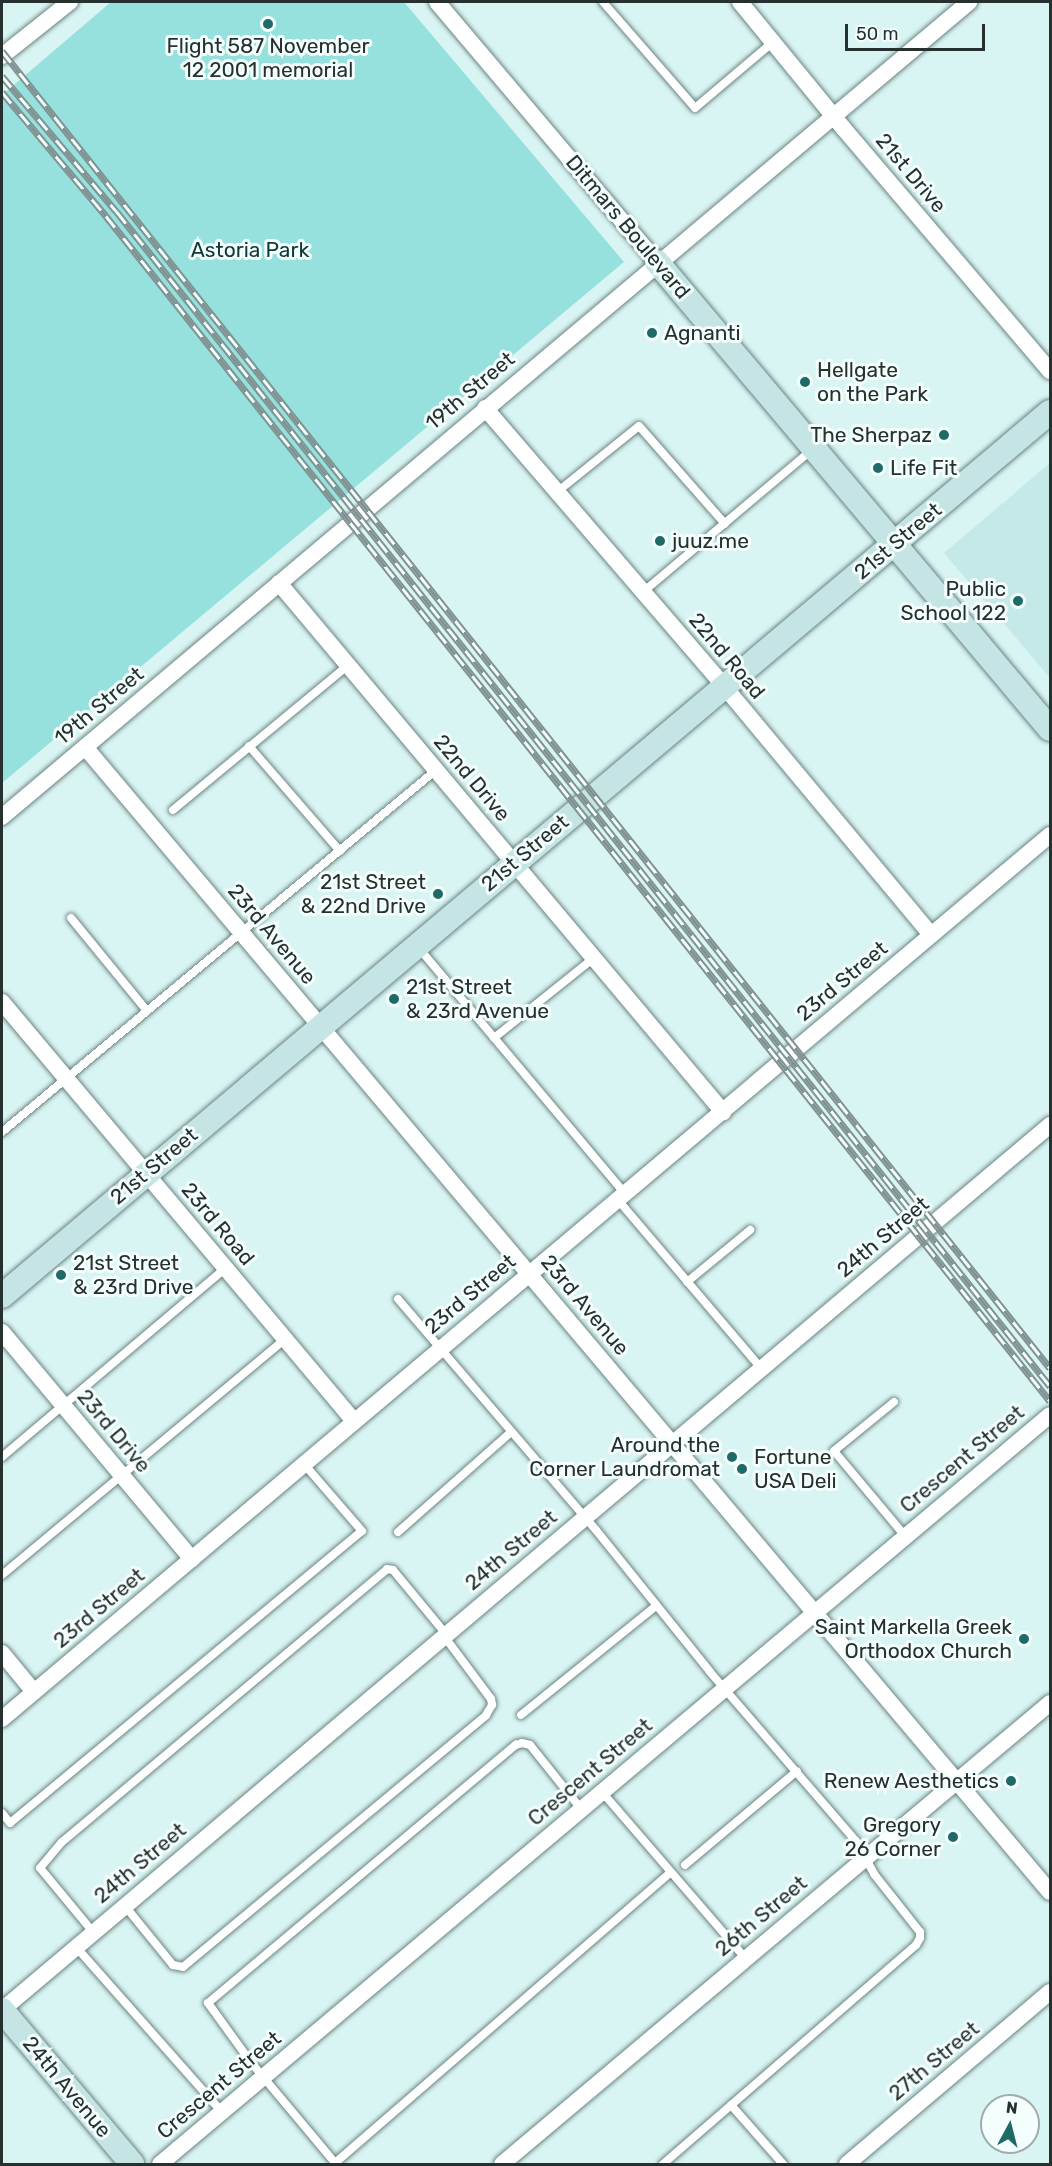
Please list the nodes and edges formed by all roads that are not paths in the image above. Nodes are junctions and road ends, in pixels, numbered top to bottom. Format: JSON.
{"nodes":[{"id":1,"x":70,"y":2,"type":"edge"},
{"id":2,"x":437,"y":2,"type":"edge"},
{"id":3,"x":603,"y":2,"type":"edge"},
{"id":4,"x":740,"y":2,"type":"edge"},
{"id":5,"x":969,"y":2,"type":"edge"},
{"id":6,"x":773,"y":42,"type":"junction"},
{"id":7,"x":2,"y":56,"type":"edge"},
{"id":8,"x":833,"y":116,"type":"junction"},
{"id":9,"x":657,"y":262,"type":"junction"},
{"id":10,"x":1050,"y":371,"type":"edge"},
{"id":11,"x":485,"y":408,"type":"junction"},
{"id":12,"x":1050,"y":412,"type":"edge"},
{"id":13,"x":814,"y":448,"type":"junction"},
{"id":14,"x":557,"y":492,"type":"junction"},
{"id":15,"x":725,"y":524,"type":"junction"},
{"id":16,"x":895,"y":544,"type":"junction"},
{"id":17,"x":279,"y":583,"type":"junction"},
{"id":18,"x":643,"y":592,"type":"junction"},
{"id":19,"x":348,"y":665,"type":"junction"},
{"id":20,"x":723,"y":686,"type":"junction"},
{"id":21,"x":1050,"y":729,"type":"edge"},
{"id":22,"x":249,"y":746,"type":"junction"},
{"id":23,"x":85,"y":747,"type":"junction"},
{"id":24,"x":436,"y":770,"type":"junction"},
{"id":25,"x":173,"y":810,"type":"dead end"},
{"id":26,"x":2,"y":817,"type":"edge"},
{"id":27,"x":1050,"y":835,"type":"edge"},
{"id":28,"x":340,"y":850,"type":"junction"},
{"id":29,"x":514,"y":862,"type":"junction"},
{"id":30,"x":71,"y":918,"type":"dead end"},
{"id":31,"x":242,"y":932,"type":"junction"},
{"id":32,"x":931,"y":935,"type":"junction"},
{"id":33,"x":416,"y":945,"type":"junction"},
{"id":34,"x":594,"y":958,"type":"junction"},
{"id":35,"x":2,"y":1002,"type":"edge"},
{"id":36,"x":147,"y":1011,"type":"junction"},
{"id":37,"x":320,"y":1026,"type":"junction"},
{"id":38,"x":494,"y":1038,"type":"junction"},
{"id":39,"x":66,"y":1078,"type":"junction"},
{"id":40,"x":723,"y":1112,"type":"junction"},
{"id":41,"x":1050,"y":1125,"type":"edge"},
{"id":42,"x":2,"y":1132,"type":"edge"},
{"id":43,"x":145,"y":1173,"type":"junction"},
{"id":44,"x":621,"y":1197,"type":"junction"},
{"id":45,"x":750,"y":1230,"type":"dead end"},
{"id":46,"x":226,"y":1268,"type":"junction"},
{"id":47,"x":529,"y":1274,"type":"junction"},
{"id":48,"x":687,"y":1282,"type":"junction"},
{"id":49,"x":2,"y":1296,"type":"edge"},
{"id":50,"x":398,"y":1299,"type":"dead end"},
{"id":51,"x":2,"y":1332,"type":"edge"},
{"id":52,"x":285,"y":1339,"type":"junction"},
{"id":53,"x":440,"y":1348,"type":"junction"},
{"id":54,"x":761,"y":1368,"type":"junction"},
{"id":55,"x":894,"y":1402,"type":"dead end"},
{"id":56,"x":63,"y":1405,"type":"junction"},
{"id":57,"x":1050,"y":1414,"type":"edge"},
{"id":58,"x":354,"y":1421,"type":"junction"},
{"id":59,"x":511,"y":1432,"type":"junction"},
{"id":60,"x":673,"y":1443,"type":"junction"},
{"id":61,"x":2,"y":1456,"type":"edge"},
{"id":62,"x":304,"y":1464,"type":"junction"},
{"id":63,"x":122,"y":1475,"type":"junction"},
{"id":64,"x":584,"y":1518,"type":"junction"},
{"id":65,"x":398,"y":1532,"type":"dead end"},
{"id":66,"x":905,"y":1536,"type":"junction"},
{"id":67,"x":192,"y":1559,"type":"junction"},
{"id":68,"x":2,"y":1575,"type":"edge"},
{"id":69,"x":656,"y":1606,"type":"junction"},
{"id":70,"x":815,"y":1612,"type":"junction"},
{"id":71,"x":445,"y":1635,"type":"junction"},
{"id":72,"x":2,"y":1653,"type":"edge"},
{"id":73,"x":724,"y":1688,"type":"junction"},
{"id":74,"x":34,"y":1692,"type":"junction"},
{"id":75,"x":1049,"y":1708,"type":"edge"},
{"id":76,"x":520,"y":1715,"type":"dead end"},
{"id":77,"x":2,"y":1719,"type":"edge"},
{"id":78,"x":797,"y":1771,"type":"junction"},
{"id":79,"x":957,"y":1781,"type":"junction"},
{"id":80,"x":602,"y":1792,"type":"junction"},
{"id":81,"x":581,"y":1809,"type":"junction"},
{"id":82,"x":2,"y":1813,"type":"edge"},
{"id":83,"x":865,"y":1858,"type":"junction"},
{"id":84,"x":685,"y":1865,"type":"dead end"},
{"id":85,"x":671,"y":1872,"type":"junction"},
{"id":86,"x":1050,"y":1892,"type":"edge"},
{"id":87,"x":124,"y":1906,"type":"junction"},
{"id":88,"x":93,"y":1932,"type":"junction"},
{"id":89,"x":76,"y":1947,"type":"junction"},
{"id":90,"x":746,"y":1959,"type":"junction"},
{"id":91,"x":1050,"y":1992,"type":"edge"},
{"id":92,"x":2,"y":2010,"type":"edge"},
{"id":93,"x":263,"y":2078,"type":"junction"},
{"id":94,"x":731,"y":2105,"type":"junction"},
{"id":95,"x":222,"y":2112,"type":"junction"},
{"id":96,"x":132,"y":2164,"type":"edge"},
{"id":97,"x":160,"y":2164,"type":"edge"},
{"id":98,"x":335,"y":2164,"type":"edge"},
{"id":99,"x":502,"y":2164,"type":"edge"},
{"id":100,"x":663,"y":2164,"type":"edge"},
{"id":101,"x":783,"y":2164,"type":"edge"},
{"id":102,"x":846,"y":2164,"type":"edge"}],
"edges":[{"from":1,"to":7,"type":"street"},
{"from":2,"to":9,"type":"street","name":"Ditmars Boulevard"},
{"from":3,"to":6,"type":"lane"},
{"from":4,"to":6,"type":"street","name":"21st Drive"},
{"from":5,"to":8,"type":"street","name":"19th Street"},
{"from":6,"to":8,"type":"street","name":"21st Drive"},
{"from":8,"to":9,"type":"street","name":"19th Street"},
{"from":8,"to":10,"type":"street","name":"21st Drive"},
{"from":9,"to":11,"type":"street","name":"19th Street"},
{"from":9,"to":13,"type":"street","name":"Ditmars Boulevard"},
{"from":11,"to":14,"type":"street","name":"22nd Road"},
{"from":11,"to":17,"type":"street","name":"19th Street"},
{"from":12,"to":16,"type":"street","name":"21st Street"},
{"from":13,"to":15,"type":"lane"},
{"from":13,"to":16,"type":"street","name":"Ditmars Boulevard"},
{"from":14,"to":15,"type":"lane"},
{"from":14,"to":18,"type":"street","name":"22nd Road"},
{"from":15,"to":18,"type":"lane"},
{"from":16,"to":20,"type":"street","name":"21st Street"},
{"from":16,"to":21,"type":"street","name":"Ditmars Boulevard"},
{"from":17,"to":19,"type":"street","name":"22nd Drive"},
{"from":17,"to":23,"type":"street","name":"19th Street"},
{"from":18,"to":20,"type":"street","name":"22nd Road"},
{"from":19,"to":22,"type":"lane"},
{"from":19,"to":24,"type":"street","name":"22nd Drive"},
{"from":20,"to":29,"type":"street","name":"21st Street"},
{"from":20,"to":32,"type":"street","name":"22nd Road"},
{"from":22,"to":25,"type":"lane"},
{"from":22,"to":28,"type":"lane"},
{"from":23,"to":26,"type":"street","name":"19th Street"},
{"from":23,"to":31,"type":"street","name":"23rd Avenue"},
{"from":24,"to":28,"type":"lane"},
{"from":24,"to":29,"type":"street","name":"22nd Drive"},
{"from":27,"to":32,"type":"street","name":"23rd Street"},
{"from":28,"to":31,"type":"lane"},
{"from":29,"to":33,"type":"street","name":"21st Street"},
{"from":29,"to":34,"type":"street","name":"22nd Drive"},
{"from":30,"to":36,"type":"lane"},
{"from":31,"to":36,"type":"lane"},
{"from":31,"to":37,"type":"street","name":"23rd Avenue"},
{"from":32,"to":40,"type":"street","name":"23rd Street"},
{"from":33,"to":37,"type":"street","name":"21st Street"},
{"from":33,"to":38,"type":"lane"},
{"from":34,"to":38,"type":"lane"},
{"from":34,"to":40,"type":"street","name":"22nd Drive"},
{"from":35,"to":39,"type":"street","name":"23rd Road"},
{"from":36,"to":39,"type":"lane"},
{"from":37,"to":43,"type":"street","name":"21st Street"},
{"from":37,"to":47,"type":"street","name":"23rd Avenue"},
{"from":38,"to":44,"type":"lane"},
{"from":39,"to":42,"type":"lane"},
{"from":39,"to":43,"type":"street","name":"23rd Road"},
{"from":40,"to":44,"type":"street","name":"23rd Street"},
{"from":41,"to":54,"type":"street","name":"24th Street"},
{"from":43,"to":46,"type":"street","name":"23rd Road"},
{"from":43,"to":49,"type":"street","name":"21st Street"},
{"from":44,"to":47,"type":"street","name":"23rd Street"},
{"from":44,"to":48,"type":"lane"},
{"from":45,"to":48,"type":"lane"},
{"from":46,"to":52,"type":"street","name":"23rd Road"},
{"from":46,"to":56,"type":"lane"},
{"from":47,"to":53,"type":"street","name":"23rd Street"},
{"from":47,"to":60,"type":"street","name":"23rd Avenue"},
{"from":48,"to":54,"type":"lane"},
{"from":50,"to":53,"type":"lane"},
{"from":51,"to":56,"type":"street","name":"23rd Drive"},
{"from":52,"to":58,"type":"street","name":"23rd Road"},
{"from":52,"to":63,"type":"lane"},
{"from":53,"to":58,"type":"street","name":"23rd Street"},
{"from":53,"to":59,"type":"lane"},
{"from":54,"to":60,"type":"street","name":"24th Street"},
{"from":55,"to":66,"type":"lane"},
{"from":56,"to":61,"type":"lane"},
{"from":56,"to":63,"type":"street","name":"23rd Drive"},
{"from":57,"to":66,"type":"street","name":"Crescent Street"},
{"from":58,"to":62,"type":"street","name":"23rd Street"},
{"from":59,"to":64,"type":"lane"},
{"from":59,"to":65,"type":"lane"},
{"from":60,"to":64,"type":"street","name":"24th Street"},
{"from":60,"to":70,"type":"street","name":"23rd Avenue"},
{"from":62,"to":67,"type":"street","name":"23rd Street"},
{"from":62,"to":82,"type":"lane"},
{"from":63,"to":67,"type":"street","name":"23rd Drive"},
{"from":63,"to":68,"type":"lane"},
{"from":64,"to":69,"type":"lane"},
{"from":64,"to":71,"type":"street","name":"24th Street"},
{"from":66,"to":70,"type":"street","name":"Crescent Street"},
{"from":67,"to":74,"type":"street","name":"23rd Street"},
{"from":69,"to":73,"type":"lane"},
{"from":69,"to":76,"type":"lane"},
{"from":70,"to":73,"type":"street","name":"Crescent Street"},
{"from":70,"to":79,"type":"street","name":"23rd Avenue"},
{"from":71,"to":87,"type":"street","name":"24th Street"},
{"from":71,"to":87,"type":"lane"},
{"from":71,"to":88,"type":"lane"},
{"from":72,"to":74,"type":"street"},
{"from":73,"to":78,"type":"lane"},
{"from":73,"to":80,"type":"street","name":"Crescent Street"},
{"from":74,"to":77,"type":"street","name":"23rd Street"},
{"from":75,"to":79,"type":"street","name":"26th Street"},
{"from":78,"to":83,"type":"lane"},
{"from":78,"to":84,"type":"lane"},
{"from":79,"to":83,"type":"street","name":"26th Street"},
{"from":79,"to":86,"type":"street","name":"23rd Avenue"},
{"from":80,"to":81,"type":"street","name":"Crescent Street"},
{"from":80,"to":85,"type":"lane"},
{"from":81,"to":93,"type":"street","name":"Crescent Street"},
{"from":81,"to":93,"type":"lane"},
{"from":83,"to":90,"type":"street","name":"26th Street"},
{"from":83,"to":94,"type":"lane"},
{"from":85,"to":90,"type":"lane"},
{"from":85,"to":98,"type":"lane"},
{"from":87,"to":88,"type":"street","name":"24th Street"},
{"from":88,"to":89,"type":"street","name":"24th Street"},
{"from":89,"to":92,"type":"street","name":"24th Street"},
{"from":89,"to":95,"type":"lane"},
{"from":90,"to":99,"type":"street","name":"26th Street"},
{"from":91,"to":102,"type":"street","name":"27th Street"},
{"from":92,"to":96,"type":"street","name":"24th Avenue"},
{"from":93,"to":95,"type":"street","name":"Crescent Street"},
{"from":93,"to":98,"type":"lane"},
{"from":94,"to":100,"type":"lane"},
{"from":94,"to":101,"type":"lane"},
{"from":95,"to":97,"type":"street","name":"Crescent Street"}]}
